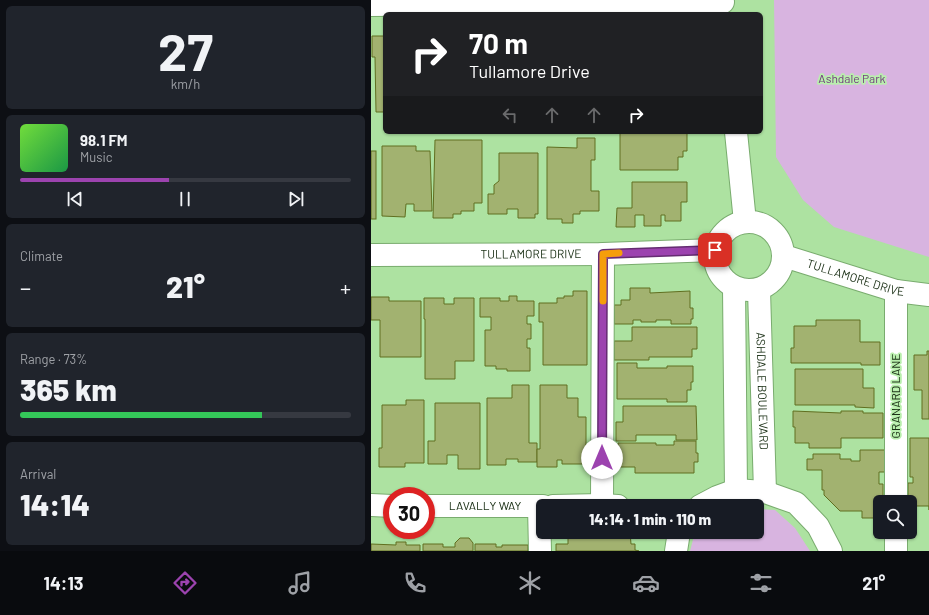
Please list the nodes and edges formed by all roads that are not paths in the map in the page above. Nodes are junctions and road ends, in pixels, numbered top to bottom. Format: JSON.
{"nodes":[{"id":1,"x":371,"y":5,"type":"edge"},
{"id":2,"x":723,"y":5,"type":"edge"},
{"id":3,"x":736,"y":134,"type":"edge"},
{"id":4,"x":745,"y":222,"type":"junction"},
{"id":5,"x":715,"y":250,"type":"junction"},
{"id":6,"x":603,"y":254,"type":"junction"},
{"id":7,"x":371,"y":255,"type":"edge"},
{"id":8,"x":784,"y":256,"type":"junction"},
{"id":9,"x":735,"y":288,"type":"junction"},
{"id":10,"x":759,"y":290,"type":"junction"},
{"id":11,"x":896,"y":291,"type":"junction"},
{"id":12,"x":929,"y":295,"type":"edge"},
{"id":13,"x":736,"y":490,"type":"junction"},
{"id":14,"x":765,"y":492,"type":"junction"},
{"id":15,"x":896,"y":495,"type":"edge"},
{"id":16,"x":610,"y":499,"type":"edge"},
{"id":17,"x":713,"y":499,"type":"edge"},
{"id":18,"x":371,"y":505,"type":"edge"},
{"id":19,"x":383,"y":506,"type":"edge"},
{"id":20,"x":435,"y":506,"type":"edge"},
{"id":21,"x":536,"y":506,"type":"edge"},
{"id":22,"x":541,"y":539,"type":"edge"},
{"id":23,"x":678,"y":539,"type":"edge"},
{"id":24,"x":896,"y":539,"type":"edge"},
{"id":25,"x":540,"y":551,"type":"edge"},
{"id":26,"x":676,"y":551,"type":"edge"},
{"id":27,"x":831,"y":551,"type":"edge"},
{"id":28,"x":896,"y":551,"type":"edge"}],
"edges":[{"from":1,"to":2,"type":"street"},
{"from":3,"to":4,"type":"street"},
{"from":4,"to":5,"type":"street"},
{"from":4,"to":8,"type":"street"},
{"from":5,"to":6,"type":"street","name":"TULLAMORE DRIVE"},
{"from":5,"to":9,"type":"street"},
{"from":6,"to":7,"type":"street","name":"TULLAMORE DRIVE"},
{"from":6,"to":16,"type":"street"},
{"from":8,"to":10,"type":"street"},
{"from":8,"to":11,"type":"street","name":"TULLAMORE DRIVE"},
{"from":9,"to":10,"type":"street"},
{"from":9,"to":13,"type":"street","name":"ASHDALE BOULEVARD"},
{"from":10,"to":14,"type":"street","name":"ASHDALE BOULEVARD"},
{"from":11,"to":12,"type":"street","name":"TULLAMORE DRIVE"},
{"from":11,"to":15,"type":"street","name":"GRANARD LANE"},
{"from":13,"to":14,"type":"street"},
{"from":13,"to":17,"type":"street"},
{"from":14,"to":27,"type":"street"},
{"from":18,"to":19,"type":"street"},
{"from":20,"to":21,"type":"street","name":"LAVALLY WAY"},
{"from":22,"to":25,"type":"street"},
{"from":23,"to":26,"type":"street"},
{"from":24,"to":28,"type":"street"}]}
